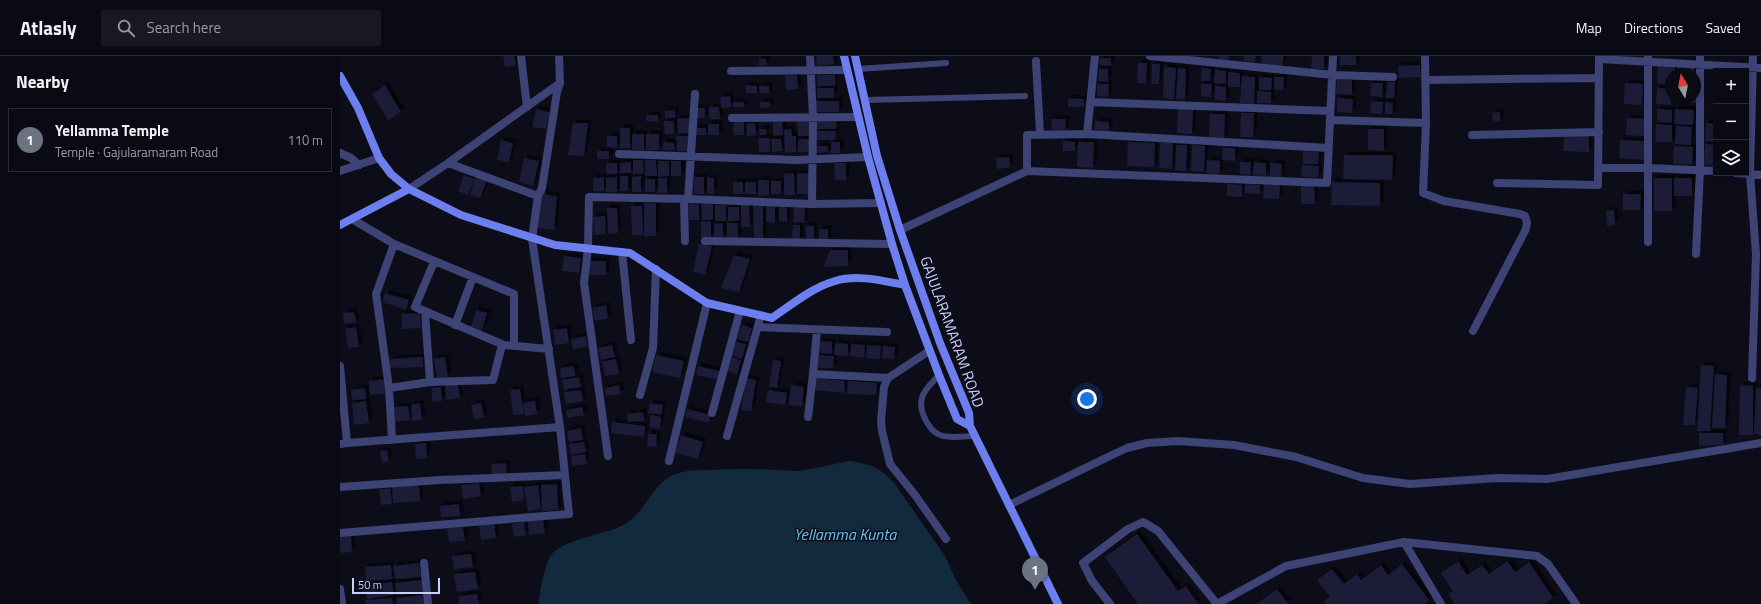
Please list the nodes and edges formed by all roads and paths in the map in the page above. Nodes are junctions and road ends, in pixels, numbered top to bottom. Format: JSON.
{"nodes":[{"id":1,"x":521,"y":56,"type":"edge"},
{"id":2,"x":559,"y":56,"type":"edge"},
{"id":3,"x":810,"y":56,"type":"edge"},
{"id":4,"x":844,"y":56,"type":"edge"},
{"id":5,"x":855,"y":56,"type":"edge"},
{"id":6,"x":1095,"y":56,"type":"edge"},
{"id":7,"x":1150,"y":56,"type":"edge"},
{"id":8,"x":1333,"y":56,"type":"edge"},
{"id":9,"x":1425,"y":56,"type":"edge"},
{"id":10,"x":1700,"y":56,"type":"edge"},
{"id":11,"x":1754,"y":56,"type":"edge"},
{"id":12,"x":1599,"y":58,"type":"edge"},
{"id":13,"x":1648,"y":59,"type":"edge"},
{"id":14,"x":1036,"y":61,"type":"dead end"},
{"id":15,"x":946,"y":63,"type":"dead end"},
{"id":16,"x":1701,"y":65,"type":"junction"},
{"id":17,"x":1757,"y":68,"type":"edge"},
{"id":18,"x":858,"y":69,"type":"junction"},
{"id":19,"x":846,"y":70,"type":"junction"},
{"id":20,"x":731,"y":71,"type":"dead end"},
{"id":21,"x":812,"y":71,"type":"junction"},
{"id":22,"x":1333,"y":75,"type":"junction"},
{"id":23,"x":340,"y":76,"type":"edge"},
{"id":24,"x":1393,"y":77,"type":"dead end"},
{"id":25,"x":1599,"y":78,"type":"junction"},
{"id":26,"x":1426,"y":80,"type":"junction"},
{"id":27,"x":560,"y":83,"type":"junction"},
{"id":28,"x":695,"y":94,"type":"dead end"},
{"id":29,"x":1026,"y":96,"type":"dead end"},
{"id":30,"x":865,"y":100,"type":"junction"},
{"id":31,"x":1090,"y":102,"type":"junction"},
{"id":32,"x":527,"y":107,"type":"junction"},
{"id":33,"x":1330,"y":111,"type":"junction"},
{"id":34,"x":813,"y":117,"type":"junction"},
{"id":35,"x":857,"y":117,"type":"junction"},
{"id":36,"x":732,"y":118,"type":"dead end"},
{"id":37,"x":1330,"y":120,"type":"junction"},
{"id":38,"x":1426,"y":123,"type":"junction"},
{"id":39,"x":1599,"y":132,"type":"junction"},
{"id":40,"x":1040,"y":134,"type":"junction"},
{"id":41,"x":1087,"y":134,"type":"junction"},
{"id":42,"x":1472,"y":135,"type":"dead end"},
{"id":43,"x":1328,"y":148,"type":"junction"},
{"id":44,"x":340,"y":153,"type":"edge"},
{"id":45,"x":619,"y":154,"type":"dead end"},
{"id":46,"x":690,"y":156,"type":"junction"},
{"id":47,"x":868,"y":157,"type":"junction"},
{"id":48,"x":379,"y":158,"type":"junction"},
{"id":49,"x":812,"y":160,"type":"junction"},
{"id":50,"x":448,"y":163,"type":"junction"},
{"id":51,"x":359,"y":165,"type":"junction"},
{"id":52,"x":1598,"y":168,"type":"junction"},
{"id":53,"x":1648,"y":168,"type":"junction"},
{"id":54,"x":1700,"y":170,"type":"junction"},
{"id":55,"x":1027,"y":171,"type":"junction"},
{"id":56,"x":1713,"y":171,"type":"edge"},
{"id":57,"x":340,"y":172,"type":"edge"},
{"id":58,"x":1750,"y":174,"type":"junction"},
{"id":59,"x":1761,"y":175,"type":"edge"},
{"id":60,"x":1497,"y":183,"type":"dead end"},
{"id":61,"x":409,"y":189,"type":"junction"},
{"id":62,"x":538,"y":196,"type":"junction"},
{"id":63,"x":686,"y":199,"type":"junction"},
{"id":64,"x":881,"y":203,"type":"junction"},
{"id":65,"x":812,"y":204,"type":"junction"},
{"id":66,"x":352,"y":219,"type":"junction"},
{"id":67,"x":340,"y":225,"type":"edge"},
{"id":68,"x":900,"y":230,"type":"junction"},
{"id":69,"x":532,"y":239,"type":"junction"},
{"id":70,"x":685,"y":241,"type":"dead end"},
{"id":71,"x":705,"y":241,"type":"dead end"},
{"id":72,"x":1648,"y":242,"type":"dead end"},
{"id":73,"x":394,"y":244,"type":"junction"},
{"id":74,"x":892,"y":244,"type":"junction"},
{"id":75,"x":588,"y":248,"type":"junction"},
{"id":76,"x":622,"y":252,"type":"junction"},
{"id":77,"x":1696,"y":254,"type":"dead end"},
{"id":78,"x":434,"y":262,"type":"junction"},
{"id":79,"x":656,"y":269,"type":"junction"},
{"id":80,"x":473,"y":278,"type":"junction"},
{"id":81,"x":905,"y":285,"type":"junction"},
{"id":82,"x":707,"y":303,"type":"junction"},
{"id":83,"x":740,"y":311,"type":"junction"},
{"id":84,"x":425,"y":312,"type":"junction"},
{"id":85,"x":760,"y":315,"type":"junction"},
{"id":86,"x":455,"y":324,"type":"junction"},
{"id":87,"x":758,"y":327,"type":"junction"},
{"id":88,"x":817,"y":330,"type":"junction"},
{"id":89,"x":1473,"y":331,"type":"dead end"},
{"id":90,"x":887,"y":332,"type":"dead end"},
{"id":91,"x":1757,"y":334,"type":"edge"},
{"id":92,"x":631,"y":340,"type":"dead end"},
{"id":93,"x":502,"y":345,"type":"junction"},
{"id":94,"x":514,"y":346,"type":"junction"},
{"id":95,"x":549,"y":349,"type":"junction"},
{"id":96,"x":929,"y":351,"type":"junction"},
{"id":97,"x":340,"y":366,"type":"edge"},
{"id":98,"x":813,"y":374,"type":"junction"},
{"id":99,"x":939,"y":375,"type":"junction"},
{"id":100,"x":888,"y":378,"type":"junction"},
{"id":101,"x":1752,"y":378,"type":"dead end"},
{"id":102,"x":430,"y":382,"type":"junction"},
{"id":103,"x":389,"y":388,"type":"junction"},
{"id":104,"x":341,"y":390,"type":"edge"},
{"id":105,"x":640,"y":395,"type":"dead end"},
{"id":106,"x":712,"y":413,"type":"dead end"},
{"id":107,"x":808,"y":418,"type":"dead end"},
{"id":108,"x":970,"y":426,"type":"junction"},
{"id":109,"x":560,"y":427,"type":"junction"},
{"id":110,"x":727,"y":436,"type":"dead end"},
{"id":111,"x":974,"y":436,"type":"junction"},
{"id":112,"x":392,"y":440,"type":"junction"},
{"id":113,"x":1761,"y":443,"type":"edge"},
{"id":114,"x":344,"y":444,"type":"edge"},
{"id":115,"x":608,"y":456,"type":"dead end"},
{"id":116,"x":669,"y":461,"type":"dead end"},
{"id":117,"x":565,"y":475,"type":"junction"},
{"id":118,"x":340,"y":487,"type":"edge"},
{"id":119,"x":1008,"y":505,"type":"junction"},
{"id":120,"x":340,"y":533,"type":"edge"},
{"id":121,"x":946,"y":539,"type":"dead end"},
{"id":122,"x":1404,"y":542,"type":"junction"},
{"id":123,"x":424,"y":563,"type":"dead end"},
{"id":124,"x":340,"y":589,"type":"edge"},
{"id":125,"x":342,"y":604,"type":"edge"},
{"id":126,"x":428,"y":604,"type":"edge"},
{"id":127,"x":1058,"y":604,"type":"edge"},
{"id":128,"x":1110,"y":604,"type":"edge"},
{"id":129,"x":1217,"y":604,"type":"edge"},
{"id":130,"x":1441,"y":604,"type":"edge"},
{"id":131,"x":1576,"y":604,"type":"edge"}],
"edges":[{"from":1,"to":32,"type":"street"},
{"from":2,"to":27,"type":"street"},
{"from":3,"to":21,"type":"street"},
{"from":4,"to":19,"type":"main road"},
{"from":5,"to":18,"type":"main road","name":"GAJULARAMARAM ROAD"},
{"from":6,"to":31,"type":"street"},
{"from":7,"to":22,"type":"street"},
{"from":8,"to":22,"type":"street"},
{"from":9,"to":26,"type":"street"},
{"from":10,"to":16,"type":"street"},
{"from":11,"to":17,"type":"street"},
{"from":12,"to":13,"type":"street"},
{"from":12,"to":25,"type":"street"},
{"from":13,"to":16,"type":"street"},
{"from":13,"to":53,"type":"street"},
{"from":14,"to":40,"type":"street"},
{"from":15,"to":18,"type":"lane"},
{"from":16,"to":17,"type":"street"},
{"from":16,"to":54,"type":"street"},
{"from":17,"to":58,"type":"street"},
{"from":18,"to":30,"type":"main road","name":"GAJULARAMARAM ROAD"},
{"from":19,"to":21,"type":"street"},
{"from":19,"to":35,"type":"main road"},
{"from":20,"to":21,"type":"street"},
{"from":21,"to":34,"type":"street"},
{"from":22,"to":24,"type":"street"},
{"from":22,"to":33,"type":"street"},
{"from":23,"to":48,"type":"main road"},
{"from":25,"to":26,"type":"street"},
{"from":25,"to":39,"type":"street"},
{"from":26,"to":38,"type":"street"},
{"from":27,"to":32,"type":"street"},
{"from":27,"to":62,"type":"street"},
{"from":28,"to":46,"type":"street"},
{"from":29,"to":30,"type":"lane"},
{"from":30,"to":68,"type":"main road","name":"GAJULARAMARAM ROAD"},
{"from":31,"to":33,"type":"street"},
{"from":31,"to":41,"type":"street"},
{"from":32,"to":50,"type":"street"},
{"from":33,"to":37,"type":"street"},
{"from":34,"to":35,"type":"street"},
{"from":34,"to":36,"type":"street"},
{"from":34,"to":49,"type":"street"},
{"from":35,"to":47,"type":"main road"},
{"from":37,"to":38,"type":"street"},
{"from":37,"to":43,"type":"street"},
{"from":38,"to":89,"type":"street"},
{"from":39,"to":42,"type":"street"},
{"from":39,"to":52,"type":"street"},
{"from":40,"to":41,"type":"street"},
{"from":40,"to":55,"type":"street"},
{"from":41,"to":43,"type":"street"},
{"from":43,"to":55,"type":"street"},
{"from":44,"to":51,"type":"street"},
{"from":45,"to":46,"type":"street"},
{"from":46,"to":49,"type":"street"},
{"from":46,"to":63,"type":"street"},
{"from":47,"to":49,"type":"street"},
{"from":47,"to":64,"type":"main road"},
{"from":48,"to":51,"type":"street"},
{"from":48,"to":61,"type":"main road"},
{"from":49,"to":65,"type":"street"},
{"from":50,"to":61,"type":"street"},
{"from":50,"to":62,"type":"street"},
{"from":51,"to":57,"type":"street"},
{"from":52,"to":53,"type":"street"},
{"from":52,"to":60,"type":"street"},
{"from":53,"to":54,"type":"street"},
{"from":53,"to":72,"type":"street"},
{"from":54,"to":56,"type":"street"},
{"from":54,"to":77,"type":"street"},
{"from":55,"to":68,"type":"street"},
{"from":58,"to":59,"type":"street"},
{"from":58,"to":91,"type":"street"},
{"from":61,"to":66,"type":"main road"},
{"from":61,"to":69,"type":"main road"},
{"from":62,"to":69,"type":"street"},
{"from":63,"to":65,"type":"street"},
{"from":63,"to":70,"type":"street"},
{"from":63,"to":75,"type":"street"},
{"from":64,"to":65,"type":"street"},
{"from":64,"to":74,"type":"main road"},
{"from":66,"to":67,"type":"main road"},
{"from":66,"to":73,"type":"street"},
{"from":68,"to":108,"type":"main road","name":"GAJULARAMARAM ROAD"},
{"from":69,"to":75,"type":"main road"},
{"from":69,"to":95,"type":"street"},
{"from":71,"to":74,"type":"street"},
{"from":73,"to":78,"type":"street"},
{"from":73,"to":103,"type":"street"},
{"from":74,"to":81,"type":"main road"},
{"from":75,"to":76,"type":"main road"},
{"from":75,"to":115,"type":"street"},
{"from":76,"to":79,"type":"main road"},
{"from":76,"to":92,"type":"street"},
{"from":78,"to":80,"type":"street"},
{"from":78,"to":84,"type":"street"},
{"from":79,"to":82,"type":"main road"},
{"from":79,"to":105,"type":"street"},
{"from":80,"to":86,"type":"street"},
{"from":80,"to":94,"type":"street"},
{"from":81,"to":85,"type":"main road"},
{"from":81,"to":96,"type":"main road"},
{"from":82,"to":83,"type":"main road"},
{"from":82,"to":116,"type":"street"},
{"from":83,"to":85,"type":"main road"},
{"from":83,"to":106,"type":"street"},
{"from":84,"to":86,"type":"street"},
{"from":84,"to":102,"type":"street"},
{"from":85,"to":87,"type":"street"},
{"from":86,"to":93,"type":"street"},
{"from":87,"to":88,"type":"street"},
{"from":87,"to":110,"type":"street"},
{"from":88,"to":90,"type":"street"},
{"from":88,"to":98,"type":"street"},
{"from":91,"to":101,"type":"street"},
{"from":93,"to":94,"type":"street"},
{"from":93,"to":102,"type":"street"},
{"from":94,"to":95,"type":"street"},
{"from":95,"to":109,"type":"street"},
{"from":96,"to":99,"type":"main road"},
{"from":96,"to":100,"type":"street"},
{"from":97,"to":104,"type":"street"},
{"from":98,"to":100,"type":"street"},
{"from":98,"to":107,"type":"street"},
{"from":99,"to":108,"type":"main road"},
{"from":99,"to":111,"type":"lane"},
{"from":100,"to":121,"type":"street"},
{"from":102,"to":103,"type":"street"},
{"from":103,"to":112,"type":"street"},
{"from":104,"to":114,"type":"street"},
{"from":108,"to":111,"type":"main road","name":"GAJULARAMARAM ROAD"},
{"from":109,"to":112,"type":"street"},
{"from":109,"to":117,"type":"street"},
{"from":111,"to":119,"type":"main road","name":"GAJULARAMARAM ROAD"},
{"from":112,"to":114,"type":"street"},
{"from":113,"to":119,"type":"street"},
{"from":117,"to":118,"type":"street"},
{"from":117,"to":120,"type":"street"},
{"from":119,"to":127,"type":"main road","name":"GAJULARAMARAM ROAD"},
{"from":122,"to":129,"type":"street"},
{"from":122,"to":130,"type":"street"},
{"from":122,"to":131,"type":"street"},
{"from":123,"to":126,"type":"street"},
{"from":124,"to":125,"type":"street"},
{"from":128,"to":129,"type":"street"}]}
